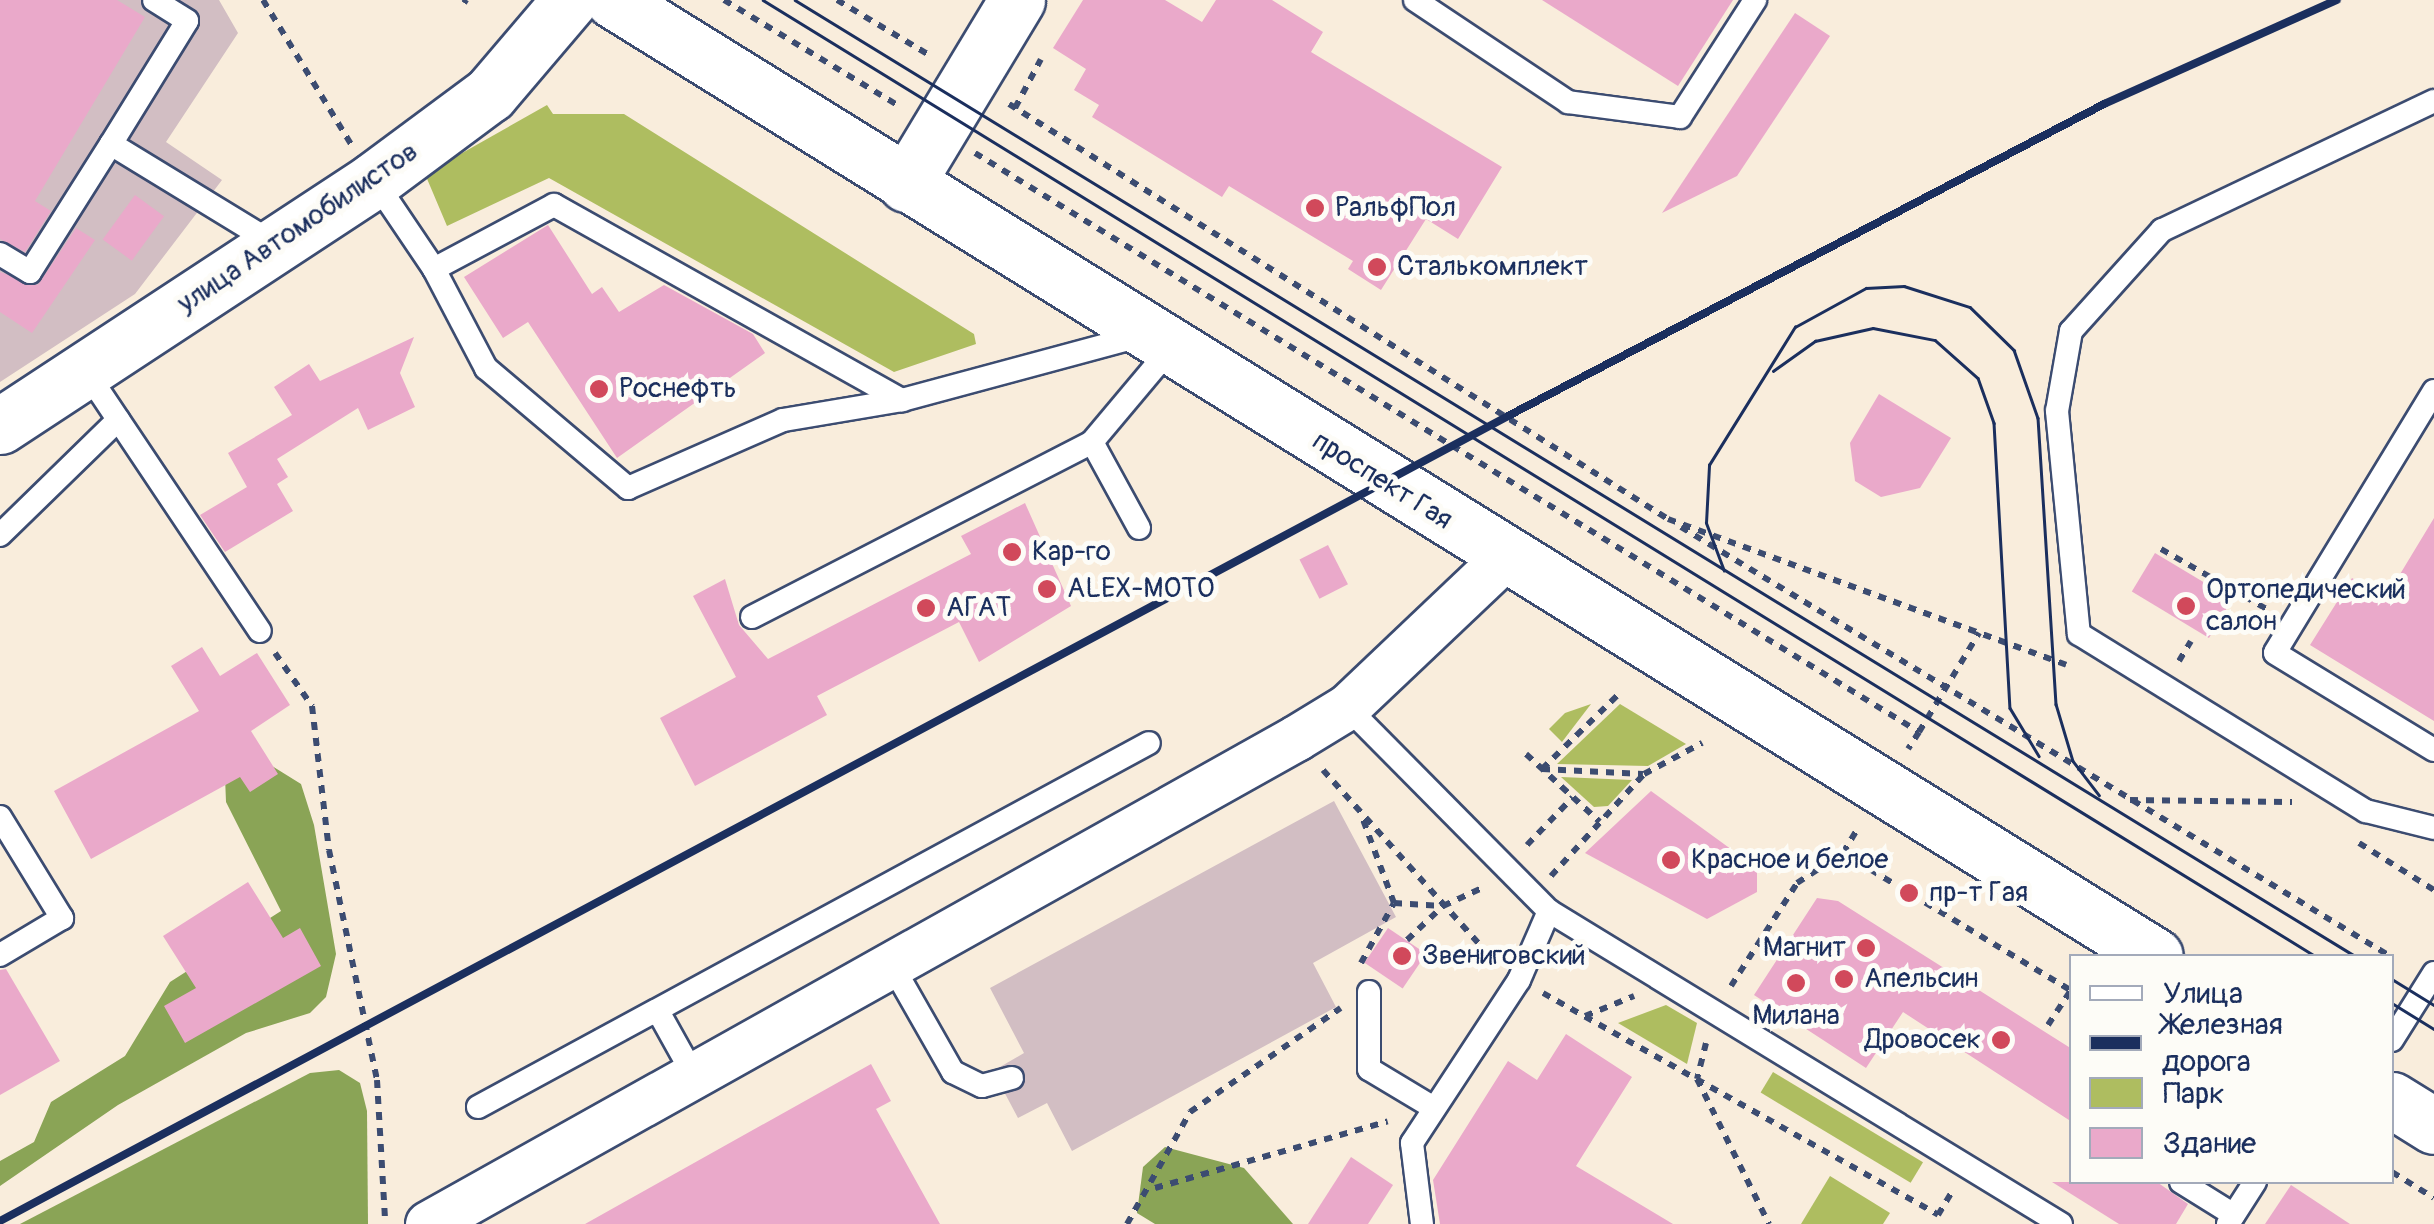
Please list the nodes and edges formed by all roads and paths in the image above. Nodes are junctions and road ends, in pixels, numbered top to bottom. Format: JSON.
{"nodes":[{"id":1,"x":154,"y":0,"type":"edge"},
{"id":2,"x":263,"y":0,"type":"edge"},
{"id":3,"x":570,"y":0,"type":"edge"},
{"id":4,"x":613,"y":0,"type":"edge"},
{"id":5,"x":724,"y":0,"type":"edge"},
{"id":6,"x":837,"y":0,"type":"edge"},
{"id":7,"x":1017,"y":0,"type":"edge"},
{"id":8,"x":1415,"y":0,"type":"edge"},
{"id":9,"x":1755,"y":0,"type":"edge"},
{"id":10,"x":973,"y":81,"type":"junction"},
{"id":11,"x":2434,"y":101,"type":"edge"},
{"id":12,"x":940,"y":131,"type":"junction"},
{"id":13,"x":110,"y":144,"type":"junction"},
{"id":14,"x":374,"y":180,"type":"junction"},
{"id":15,"x":906,"y":184,"type":"junction"},
{"id":16,"x":276,"y":245,"type":"junction"},
{"id":17,"x":0,"y":254,"type":"edge"},
{"id":18,"x":434,"y":269,"type":"junction"},
{"id":19,"x":1158,"y":342,"type":"junction"},
{"id":20,"x":86,"y":370,"type":"junction"},
{"id":21,"x":2434,"y":391,"type":"edge"},
{"id":22,"x":902,"y":400,"type":"junction"},
{"id":23,"x":118,"y":420,"type":"junction"},
{"id":24,"x":0,"y":426,"type":"edge"},
{"id":25,"x":1092,"y":442,"type":"junction"},
{"id":26,"x":1668,"y":519,"type":"junction"},
{"id":27,"x":1139,"y":528,"type":"dead end"},
{"id":28,"x":0,"y":536,"type":"edge"},
{"id":29,"x":2162,"y":550,"type":"dead end"},
{"id":30,"x":1504,"y":558,"type":"junction"},
{"id":31,"x":752,"y":617,"type":"dead end"},
{"id":32,"x":2292,"y":624,"type":"junction"},
{"id":33,"x":260,"y":631,"type":"joint"},
{"id":34,"x":1979,"y":633,"type":"junction"},
{"id":35,"x":2075,"y":668,"type":"dead end"},
{"id":36,"x":1946,"y":689,"type":"junction"},
{"id":37,"x":1621,"y":692,"type":"dead end"},
{"id":38,"x":1346,"y":706,"type":"junction"},
{"id":39,"x":1919,"y":732,"type":"junction"},
{"id":40,"x":1296,"y":738,"type":"junction"},
{"id":41,"x":1149,"y":743,"type":"dead end"},
{"id":42,"x":1702,"y":743,"type":"dead end"},
{"id":43,"x":2434,"y":750,"type":"edge"},
{"id":44,"x":1526,"y":754,"type":"dead end"},
{"id":45,"x":1542,"y":770,"type":"junction"},
{"id":46,"x":1644,"y":774,"type":"junction"},
{"id":47,"x":1882,"y":789,"type":"junction"},
{"id":48,"x":2276,"y":792,"type":"dead end"},
{"id":49,"x":2129,"y":800,"type":"junction"},
{"id":50,"x":2292,"y":802,"type":"junction"},
{"id":51,"x":1360,"y":811,"type":"junction"},
{"id":52,"x":2308,"y":812,"type":"dead end"},
{"id":53,"x":0,"y":817,"type":"edge"},
{"id":54,"x":1600,"y":822,"type":"junction"},
{"id":55,"x":2434,"y":828,"type":"edge"},
{"id":56,"x":2340,"y":832,"type":"dead end"},
{"id":57,"x":1843,"y":852,"type":"junction"},
{"id":58,"x":2434,"y":890,"type":"edge"},
{"id":59,"x":1394,"y":903,"type":"junction"},
{"id":60,"x":1541,"y":903,"type":"junction"},
{"id":61,"x":1444,"y":906,"type":"junction"},
{"id":62,"x":1407,"y":940,"type":"dead end"},
{"id":63,"x":2152,"y":954,"type":"edge"},
{"id":64,"x":2387,"y":954,"type":"edge"},
{"id":65,"x":0,"y":955,"type":"edge"},
{"id":66,"x":893,"y":967,"type":"junction"},
{"id":67,"x":2434,"y":972,"type":"edge"},
{"id":68,"x":1520,"y":980,"type":"junction"},
{"id":69,"x":1666,"y":983,"type":"junction"},
{"id":70,"x":2069,"y":990,"type":"edge"},
{"id":71,"x":1369,"y":992,"type":"junction"},
{"id":72,"x":2069,"y":994,"type":"edge"},
{"id":73,"x":660,"y":1013,"type":"junction"},
{"id":74,"x":1714,"y":1013,"type":"junction"},
{"id":75,"x":1584,"y":1016,"type":"junction"},
{"id":76,"x":2048,"y":1024,"type":"dead end"},
{"id":77,"x":2394,"y":1037,"type":"edge"},
{"id":78,"x":694,"y":1076,"type":"junction"},
{"id":79,"x":1012,"y":1078,"type":"dead end"},
{"id":80,"x":1697,"y":1080,"type":"junction"},
{"id":81,"x":2394,"y":1101,"type":"edge"},
{"id":82,"x":478,"y":1106,"type":"dead end"},
{"id":83,"x":1434,"y":1108,"type":"junction"},
{"id":84,"x":2434,"y":1126,"type":"edge"},
{"id":85,"x":1966,"y":1169,"type":"junction"},
{"id":86,"x":2394,"y":1173,"type":"edge"},
{"id":87,"x":2184,"y":1184,"type":"edge"},
{"id":88,"x":2254,"y":1184,"type":"edge"},
{"id":89,"x":1154,"y":1189,"type":"junction"},
{"id":90,"x":2434,"y":1198,"type":"edge"},
{"id":91,"x":2231,"y":1219,"type":"edge"},
{"id":92,"x":386,"y":1224,"type":"edge"},
{"id":93,"x":428,"y":1224,"type":"edge"},
{"id":94,"x":1127,"y":1224,"type":"edge"},
{"id":95,"x":1422,"y":1224,"type":"edge"},
{"id":96,"x":1768,"y":1224,"type":"edge"},
{"id":97,"x":2061,"y":1224,"type":"edge"}],
"edges":[{"from":1,"to":13,"type":"lane"},
{"from":2,"to":14,"type":"path"},
{"from":3,"to":14,"type":"main road","name":"улица Автомобилистов"},
{"from":4,"to":15,"type":"main road","name":"проспект Гая"},
{"from":5,"to":12,"type":"path"},
{"from":6,"to":10,"type":"path"},
{"from":7,"to":10,"type":"main road"},
{"from":8,"to":9,"type":"lane"},
{"from":10,"to":12,"type":"main road"},
{"from":10,"to":26,"type":"path"},
{"from":11,"to":55,"type":"lane"},
{"from":12,"to":15,"type":"main road"},
{"from":12,"to":39,"type":"path"},
{"from":13,"to":16,"type":"lane"},
{"from":13,"to":17,"type":"lane"},
{"from":14,"to":16,"type":"main road","name":"улица Автомобилистов"},
{"from":14,"to":18,"type":"lane"},
{"from":15,"to":19,"type":"main road","name":"проспект Гая"},
{"from":16,"to":20,"type":"main road","name":"улица Автомобилистов"},
{"from":18,"to":22,"type":"lane"},
{"from":18,"to":22,"type":"lane"},
{"from":19,"to":22,"type":"lane"},
{"from":19,"to":25,"type":"lane"},
{"from":19,"to":30,"type":"main road","name":"проспект Гая"},
{"from":20,"to":23,"type":"lane"},
{"from":20,"to":24,"type":"main road","name":"улица Автомобилистов"},
{"from":21,"to":32,"type":"lane"},
{"from":23,"to":28,"type":"lane"},
{"from":23,"to":33,"type":"lane"},
{"from":25,"to":27,"type":"lane"},
{"from":25,"to":31,"type":"lane"},
{"from":26,"to":34,"type":"path"},
{"from":26,"to":36,"type":"path"},
{"from":29,"to":32,"type":"path"},
{"from":30,"to":38,"type":"street"},
{"from":30,"to":47,"type":"main road","name":"проспект Гая"},
{"from":32,"to":43,"type":"lane"},
{"from":33,"to":92,"type":"path"},
{"from":34,"to":35,"type":"path"},
{"from":34,"to":36,"type":"path"},
{"from":36,"to":39,"type":"path"},
{"from":36,"to":49,"type":"path"},
{"from":37,"to":45,"type":"path"},
{"from":38,"to":40,"type":"street"},
{"from":38,"to":60,"type":"lane"},
{"from":39,"to":47,"type":"path"},
{"from":40,"to":51,"type":"path"},
{"from":40,"to":66,"type":"street"},
{"from":41,"to":73,"type":"lane"},
{"from":42,"to":46,"type":"path"},
{"from":44,"to":45,"type":"path"},
{"from":45,"to":46,"type":"path"},
{"from":45,"to":54,"type":"path"},
{"from":46,"to":54,"type":"path"},
{"from":47,"to":57,"type":"path"},
{"from":47,"to":63,"type":"main road","name":"проспект Гая"},
{"from":48,"to":50,"type":"path"},
{"from":49,"to":50,"type":"path"},
{"from":49,"to":64,"type":"path"},
{"from":50,"to":52,"type":"path"},
{"from":51,"to":59,"type":"path"},
{"from":51,"to":61,"type":"path"},
{"from":53,"to":65,"type":"lane"},
{"from":54,"to":60,"type":"path"},
{"from":56,"to":58,"type":"path"},
{"from":57,"to":70,"type":"path"},
{"from":57,"to":74,"type":"path"},
{"from":59,"to":61,"type":"path"},
{"from":59,"to":71,"type":"path"},
{"from":60,"to":68,"type":"lane"},
{"from":60,"to":69,"type":"lane"},
{"from":61,"to":62,"type":"path"},
{"from":61,"to":68,"type":"path"},
{"from":66,"to":78,"type":"street"},
{"from":66,"to":79,"type":"lane"},
{"from":67,"to":77,"type":"lane"},
{"from":68,"to":75,"type":"path"},
{"from":68,"to":83,"type":"lane"},
{"from":69,"to":74,"type":"lane"},
{"from":69,"to":75,"type":"path"},
{"from":71,"to":83,"type":"lane"},
{"from":71,"to":89,"type":"path"},
{"from":72,"to":76,"type":"path"},
{"from":73,"to":78,"type":"lane"},
{"from":73,"to":82,"type":"lane"},
{"from":74,"to":80,"type":"path"},
{"from":74,"to":85,"type":"lane"},
{"from":75,"to":80,"type":"path"},
{"from":78,"to":93,"type":"street"},
{"from":80,"to":85,"type":"path"},
{"from":80,"to":96,"type":"path"},
{"from":81,"to":84,"type":"main road"},
{"from":83,"to":89,"type":"path"},
{"from":83,"to":95,"type":"lane"},
{"from":85,"to":97,"type":"lane"},
{"from":86,"to":90,"type":"path"},
{"from":87,"to":91,"type":"lane"},
{"from":88,"to":91,"type":"lane"},
{"from":89,"to":94,"type":"path"}]}
